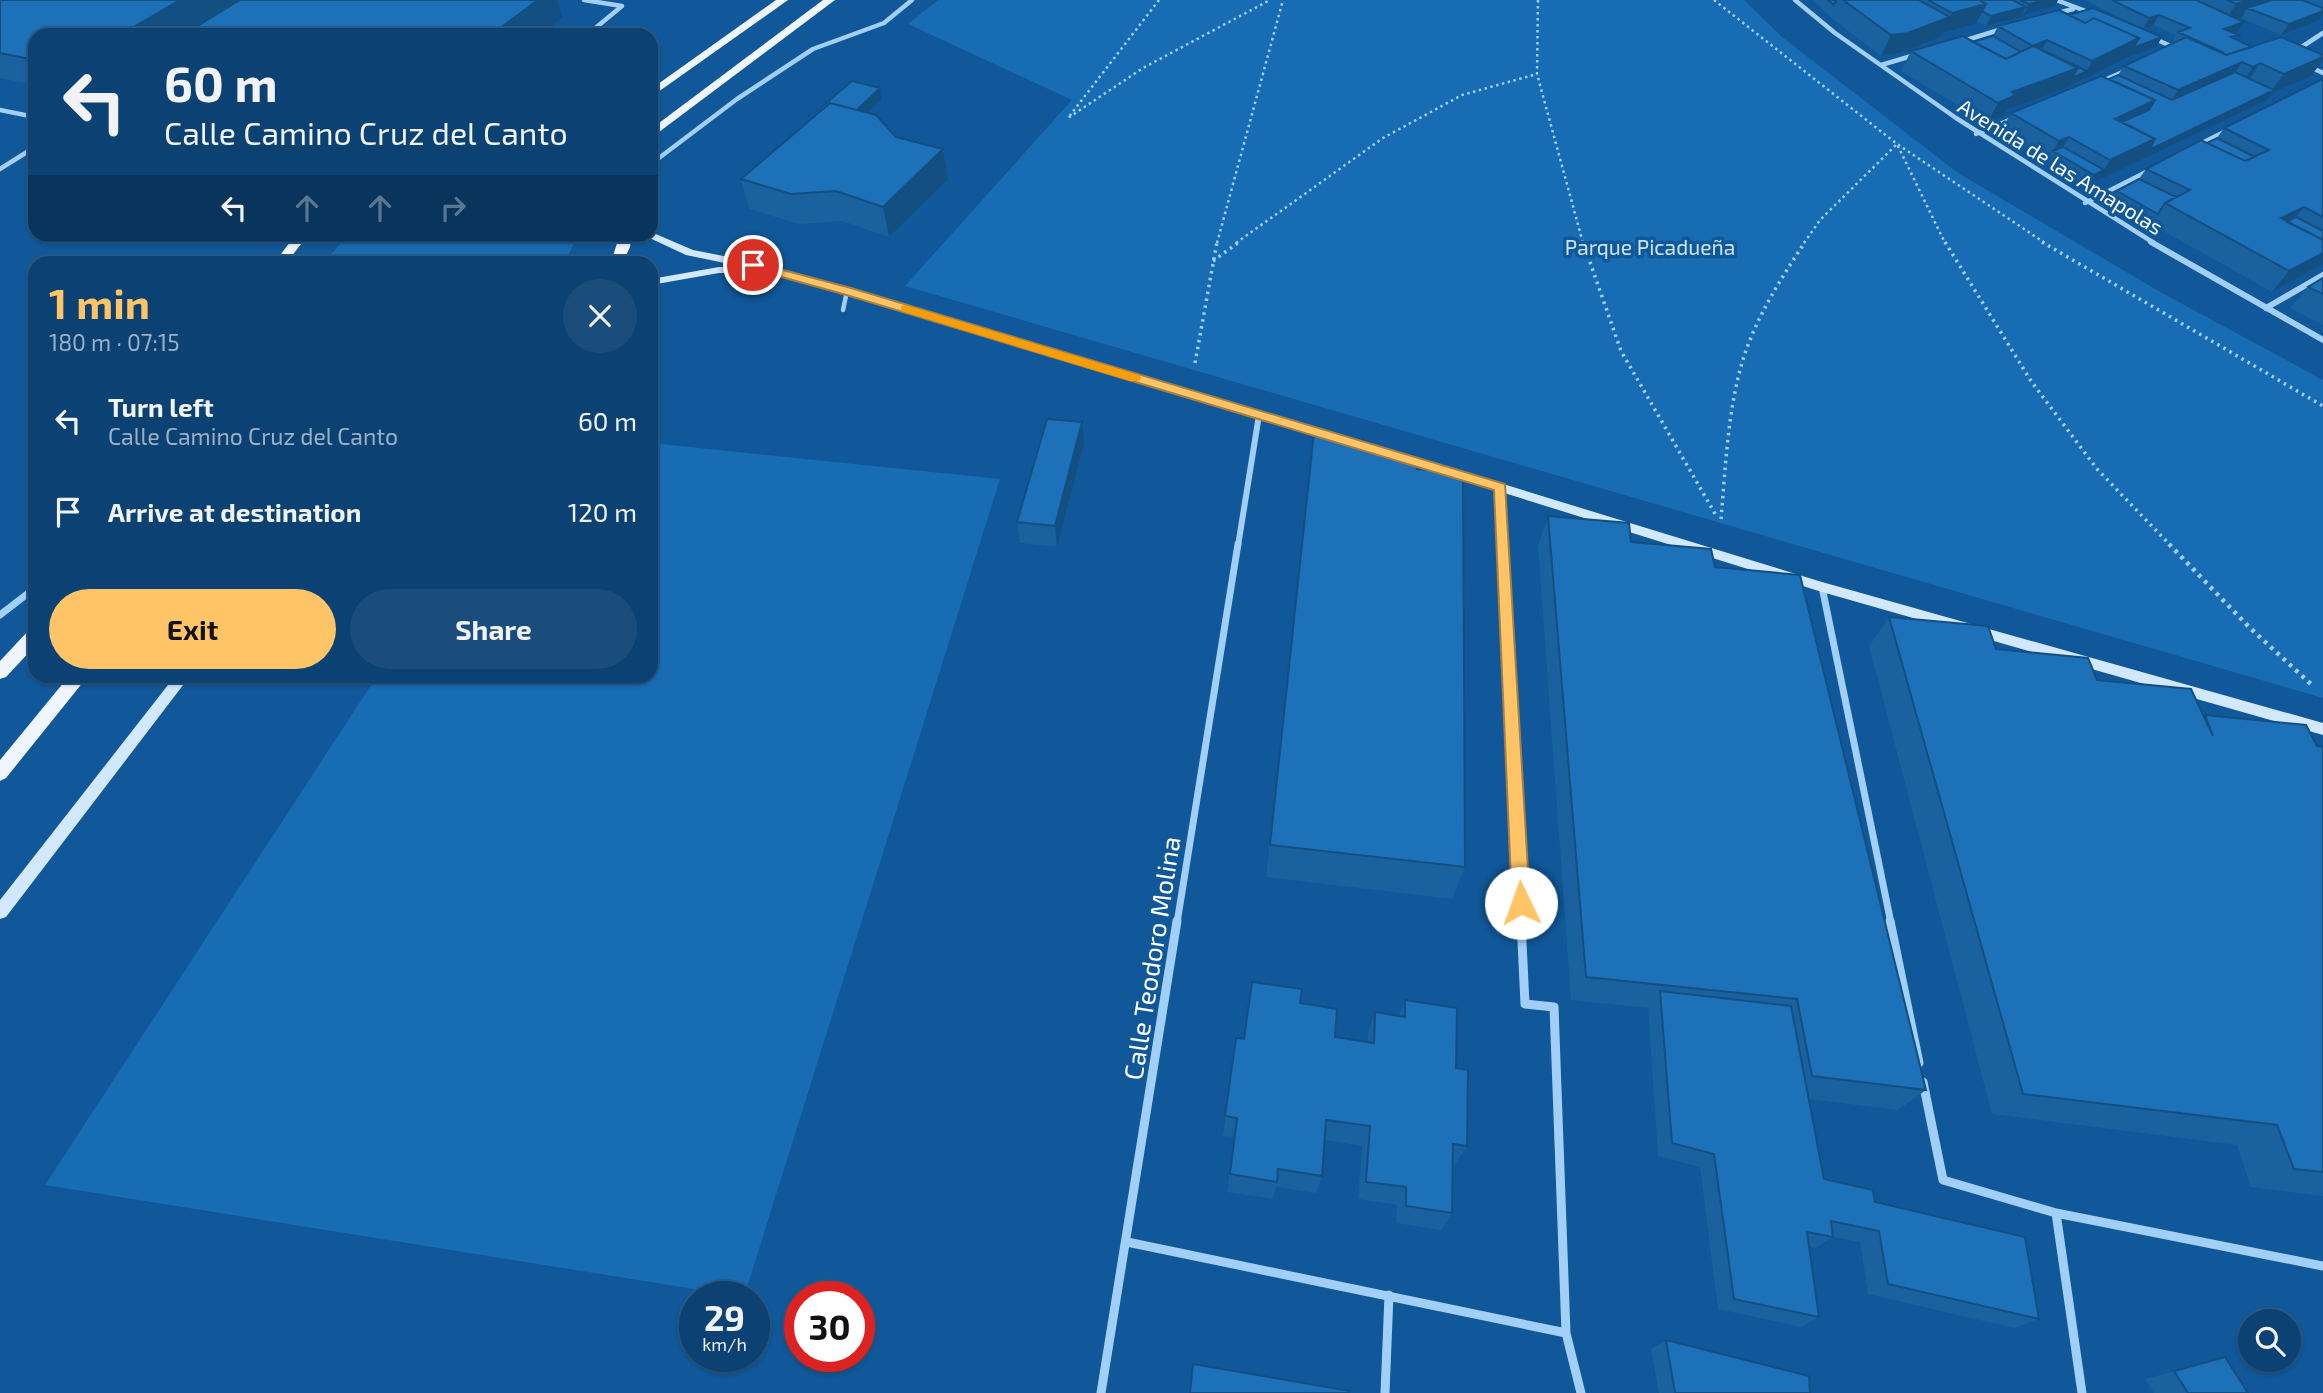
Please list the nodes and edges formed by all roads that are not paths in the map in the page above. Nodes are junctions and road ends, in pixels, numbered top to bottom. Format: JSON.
{"nodes":[{"id":1,"x":584,"y":0,"type":"edge"},
{"id":2,"x":783,"y":0,"type":"edge"},
{"id":3,"x":830,"y":0,"type":"edge"},
{"id":4,"x":912,"y":0,"type":"edge"},
{"id":5,"x":1795,"y":0,"type":"edge"},
{"id":6,"x":2056,"y":0,"type":"edge"},
{"id":7,"x":2073,"y":9,"type":"junction"},
{"id":8,"x":2094,"y":14,"type":"edge"},
{"id":9,"x":2048,"y":16,"type":"edge"},
{"id":10,"x":2009,"y":27,"type":"edge"},
{"id":11,"x":595,"y":28,"type":"edge"},
{"id":12,"x":2140,"y":33,"type":"edge"},
{"id":13,"x":2323,"y":33,"type":"edge"},
{"id":14,"x":1958,"y":42,"type":"edge"},
{"id":15,"x":2177,"y":49,"type":"edge"},
{"id":16,"x":2295,"y":51,"type":"edge"},
{"id":17,"x":1919,"y":53,"type":"edge"},
{"id":18,"x":2299,"y":63,"type":"edge"},
{"id":19,"x":1881,"y":65,"type":"junction"},
{"id":20,"x":2130,"y":69,"type":"edge"},
{"id":21,"x":2323,"y":73,"type":"edge"},
{"id":22,"x":2092,"y":85,"type":"edge"},
{"id":23,"x":658,"y":89,"type":"edge"},
{"id":24,"x":0,"y":110,"type":"edge"},
{"id":25,"x":28,"y":116,"type":"edge"},
{"id":26,"x":2015,"y":118,"type":"edge"},
{"id":27,"x":2232,"y":128,"type":"edge"},
{"id":28,"x":658,"y":130,"type":"edge"},
{"id":29,"x":1976,"y":134,"type":"junction"},
{"id":30,"x":2195,"y":146,"type":"edge"},
{"id":31,"x":28,"y":151,"type":"edge"},
{"id":32,"x":658,"y":159,"type":"edge"},
{"id":33,"x":2158,"y":165,"type":"edge"},
{"id":34,"x":0,"y":169,"type":"edge"},
{"id":35,"x":2085,"y":203,"type":"junction"},
{"id":36,"x":658,"y":239,"type":"edge"},
{"id":37,"x":772,"y":270,"type":"junction"},
{"id":38,"x":2323,"y":275,"type":"edge"},
{"id":39,"x":658,"y":281,"type":"edge"},
{"id":40,"x":847,"y":291,"type":"junction"},
{"id":41,"x":2266,"y":308,"type":"junction"},
{"id":42,"x":843,"y":310,"type":"dead end"},
{"id":43,"x":2323,"y":340,"type":"edge"},
{"id":44,"x":1259,"y":415,"type":"junction"},
{"id":45,"x":1351,"y":442,"type":"edge"},
{"id":46,"x":1390,"y":454,"type":"edge"},
{"id":47,"x":1500,"y":487,"type":"junction"},
{"id":48,"x":1822,"y":587,"type":"junction"},
{"id":49,"x":28,"y":593,"type":"edge"},
{"id":50,"x":0,"y":615,"type":"edge"},
{"id":51,"x":28,"y":642,"type":"edge"},
{"id":52,"x":0,"y":672,"type":"edge"},
{"id":53,"x":73,"y":683,"type":"edge"},
{"id":54,"x":178,"y":683,"type":"edge"},
{"id":55,"x":2323,"y":729,"type":"edge"},
{"id":56,"x":0,"y":773,"type":"edge"},
{"id":57,"x":0,"y":912,"type":"edge"},
{"id":58,"x":2056,"y":1213,"type":"junction"},
{"id":59,"x":1127,"y":1242,"type":"junction"},
{"id":60,"x":2323,"y":1266,"type":"edge"},
{"id":61,"x":1389,"y":1294,"type":"junction"},
{"id":62,"x":1566,"y":1333,"type":"junction"},
{"id":63,"x":1101,"y":1393,"type":"edge"},
{"id":64,"x":1385,"y":1393,"type":"edge"},
{"id":65,"x":1581,"y":1393,"type":"edge"},
{"id":66,"x":2082,"y":1393,"type":"edge"}],
"edges":[{"from":1,"to":11,"type":"street"},
{"from":2,"to":23,"type":"main road"},
{"from":3,"to":28,"type":"main road"},
{"from":4,"to":32,"type":"street"},
{"from":5,"to":19,"type":"street","name":"Avenida de las Amapolas"},
{"from":6,"to":7,"type":"street"},
{"from":7,"to":8,"type":"street"},
{"from":7,"to":9,"type":"street"},
{"from":10,"to":14,"type":"street"},
{"from":12,"to":15,"type":"street"},
{"from":13,"to":16,"type":"street"},
{"from":17,"to":19,"type":"street"},
{"from":18,"to":21,"type":"street"},
{"from":19,"to":29,"type":"street","name":"Avenida de las Amapolas"},
{"from":20,"to":22,"type":"street"},
{"from":24,"to":25,"type":"street"},
{"from":26,"to":29,"type":"street"},
{"from":27,"to":30,"type":"street"},
{"from":29,"to":35,"type":"street","name":"Avenida de las Amapolas"},
{"from":31,"to":34,"type":"street"},
{"from":33,"to":35,"type":"street"},
{"from":35,"to":41,"type":"street","name":"Avenida de las Amapolas"},
{"from":36,"to":37,"type":"street"},
{"from":37,"to":39,"type":"street"},
{"from":37,"to":40,"type":"street"},
{"from":38,"to":41,"type":"street"},
{"from":40,"to":42,"type":"lane"},
{"from":40,"to":44,"type":"street"},
{"from":41,"to":43,"type":"street","name":"Avenida de las Amapolas"},
{"from":44,"to":45,"type":"street"},
{"from":44,"to":59,"type":"street","name":"Calle Teodoro Molina"},
{"from":46,"to":47,"type":"street"},
{"from":47,"to":48,"type":"street"},
{"from":47,"to":62,"type":"street"},
{"from":48,"to":55,"type":"street"},
{"from":48,"to":58,"type":"street"},
{"from":49,"to":50,"type":"street"},
{"from":51,"to":52,"type":"main road"},
{"from":53,"to":56,"type":"main road"},
{"from":54,"to":57,"type":"street"},
{"from":58,"to":60,"type":"street"},
{"from":58,"to":66,"type":"street"},
{"from":59,"to":61,"type":"street"},
{"from":59,"to":63,"type":"street","name":"Calle Teodoro Molina"},
{"from":61,"to":62,"type":"street"},
{"from":61,"to":64,"type":"street"},
{"from":62,"to":65,"type":"street"}]}
